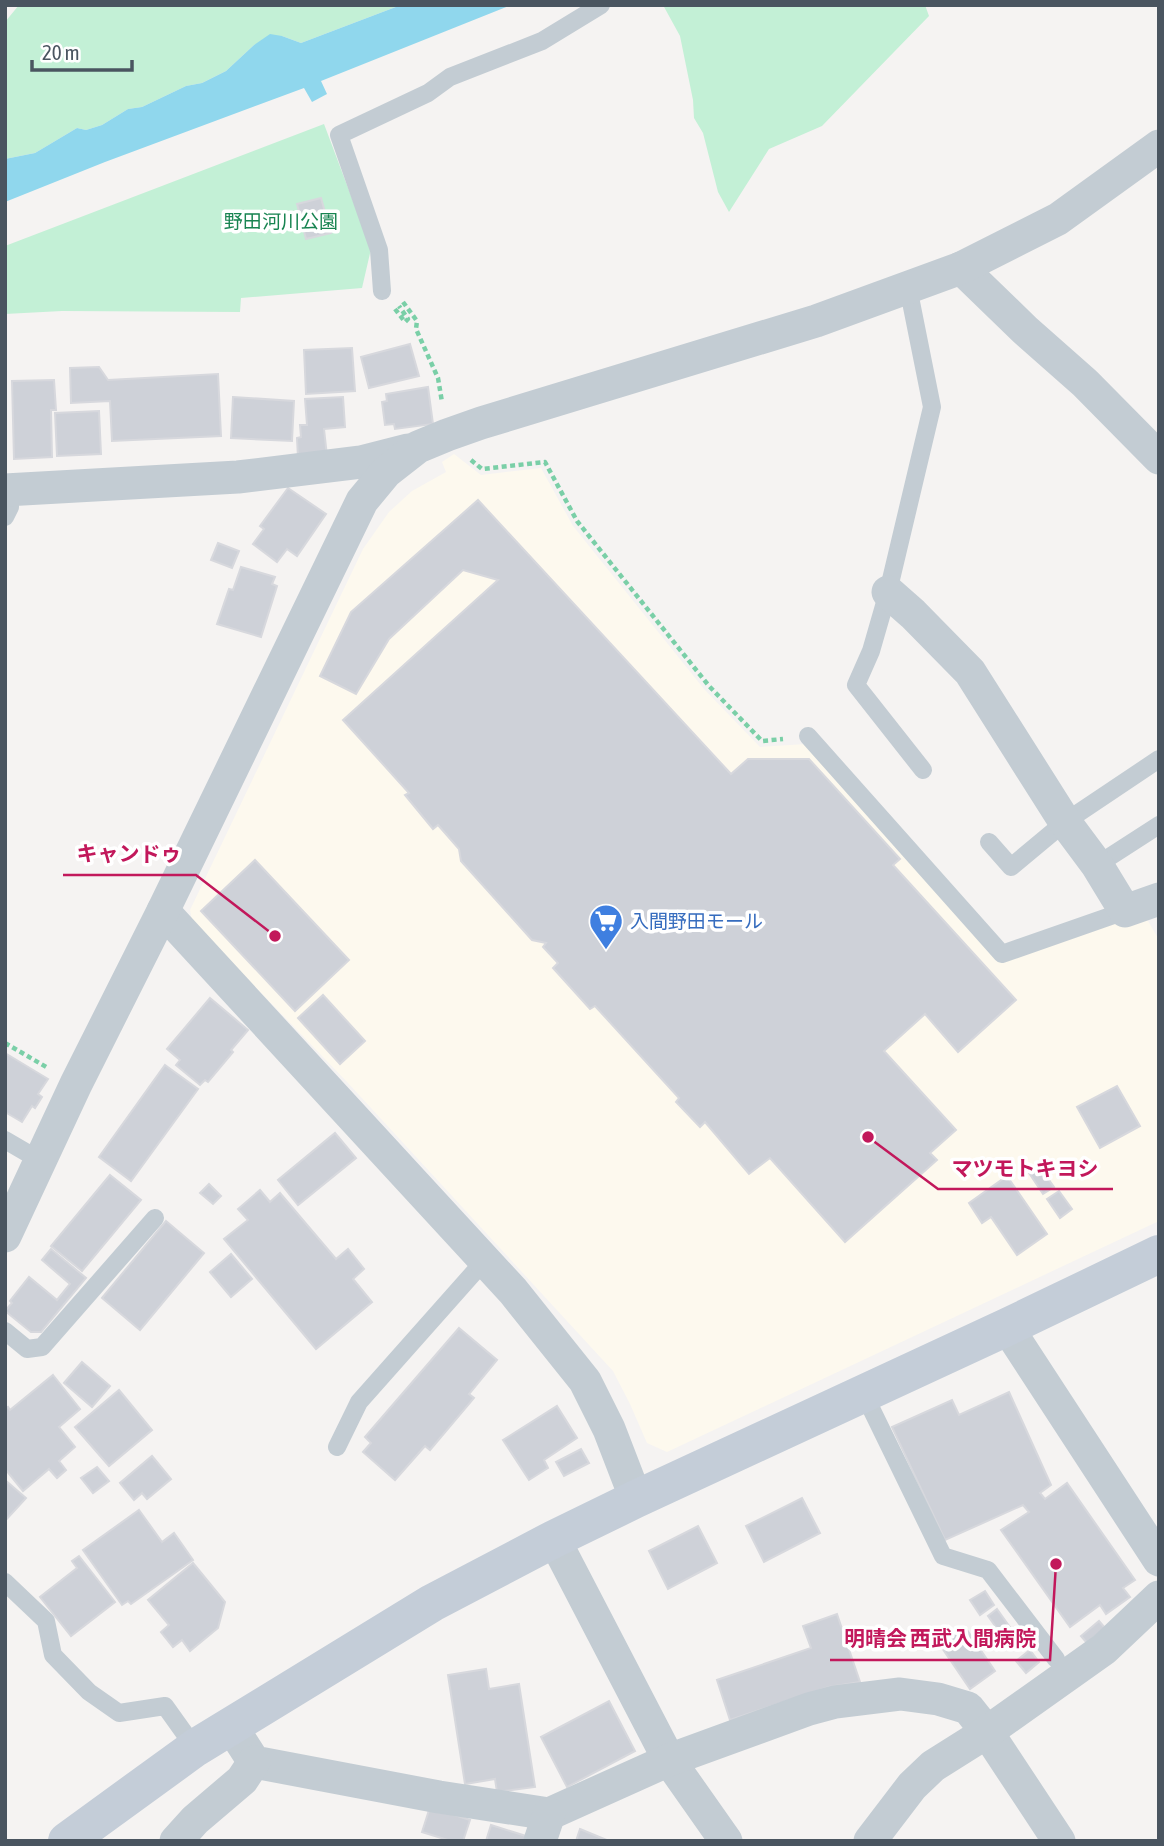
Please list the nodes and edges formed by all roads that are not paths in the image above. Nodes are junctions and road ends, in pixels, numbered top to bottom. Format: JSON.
{"nodes":[{"id":1,"x":601,"y":5,"type":"edge"},
{"id":2,"x":1159,"y":146,"type":"edge"},
{"id":3,"x":961,"y":268,"type":"junction"},
{"id":4,"x":908,"y":287,"type":"junction"},
{"id":5,"x":383,"y":291,"type":"dead end"},
{"id":6,"x":433,"y":441,"type":"junction"},
{"id":7,"x":1159,"y":458,"type":"edge"},
{"id":8,"x":7,"y":499,"type":"edge"},
{"id":9,"x":888,"y":592,"type":"junction"},
{"id":10,"x":808,"y":736,"type":"road end"},
{"id":11,"x":1159,"y":759,"type":"edge"},
{"id":12,"x":923,"y":770,"type":"dead end"},
{"id":13,"x":1065,"y":822,"type":"junction"},
{"id":14,"x":1159,"y":825,"type":"edge"},
{"id":15,"x":989,"y":842,"type":"dead end"},
{"id":16,"x":1097,"y":865,"type":"junction"},
{"id":17,"x":1159,"y":899,"type":"edge"},
{"id":18,"x":163,"y":911,"type":"junction"},
{"id":19,"x":1125,"y":911,"type":"junction"},
{"id":20,"x":5,"y":1140,"type":"edge"},
{"id":21,"x":41,"y":1161,"type":"junction"},
{"id":22,"x":155,"y":1218,"type":"dead end"},
{"id":23,"x":5,"y":1236,"type":"edge"},
{"id":24,"x":1159,"y":1254,"type":"edge"},
{"id":25,"x":485,"y":1260,"type":"junction"},
{"id":26,"x":1007,"y":1327,"type":"junction"},
{"id":27,"x":5,"y":1331,"type":"edge"},
{"id":28,"x":863,"y":1394,"type":"junction"},
{"id":29,"x":337,"y":1447,"type":"dead end"},
{"id":30,"x":636,"y":1499,"type":"junction"},
{"id":31,"x":554,"y":1539,"type":"junction"},
{"id":32,"x":1159,"y":1560,"type":"edge"},
{"id":33,"x":5,"y":1582,"type":"edge"},
{"id":34,"x":1159,"y":1597,"type":"edge"},
{"id":35,"x":1056,"y":1659,"type":"dead end"},
{"id":36,"x":231,"y":1726,"type":"junction"},
{"id":37,"x":987,"y":1732,"type":"junction"},
{"id":38,"x":195,"y":1748,"type":"junction"},
{"id":39,"x":669,"y":1760,"type":"junction"},
{"id":40,"x":254,"y":1762,"type":"junction"},
{"id":41,"x":544,"y":1827,"type":"edge"},
{"id":42,"x":66,"y":1841,"type":"edge"},
{"id":43,"x":176,"y":1841,"type":"edge"},
{"id":44,"x":726,"y":1841,"type":"edge"},
{"id":45,"x":870,"y":1841,"type":"edge"},
{"id":46,"x":1059,"y":1841,"type":"edge"}],
"edges":[{"from":1,"to":5,"type":"lane"},
{"from":2,"to":3,"type":"street"},
{"from":3,"to":4,"type":"street"},
{"from":3,"to":7,"type":"street"},
{"from":4,"to":6,"type":"street"},
{"from":4,"to":9,"type":"lane"},
{"from":6,"to":8,"type":"street"},
{"from":6,"to":18,"type":"street"},
{"from":9,"to":12,"type":"lane"},
{"from":9,"to":13,"type":"street"},
{"from":10,"to":19,"type":"lane"},
{"from":11,"to":13,"type":"lane"},
{"from":13,"to":15,"type":"lane"},
{"from":13,"to":16,"type":"street"},
{"from":14,"to":16,"type":"lane"},
{"from":16,"to":19,"type":"street"},
{"from":17,"to":19,"type":"street"},
{"from":18,"to":21,"type":"street"},
{"from":18,"to":25,"type":"street"},
{"from":20,"to":21,"type":"lane"},
{"from":21,"to":23,"type":"street"},
{"from":22,"to":27,"type":"lane"},
{"from":24,"to":26,"type":"street"},
{"from":25,"to":29,"type":"lane"},
{"from":25,"to":30,"type":"street"},
{"from":26,"to":28,"type":"street"},
{"from":26,"to":32,"type":"street"},
{"from":28,"to":30,"type":"street"},
{"from":28,"to":35,"type":"lane"},
{"from":30,"to":31,"type":"street"},
{"from":31,"to":36,"type":"street"},
{"from":31,"to":39,"type":"street"},
{"from":33,"to":38,"type":"lane"},
{"from":34,"to":37,"type":"street"},
{"from":36,"to":38,"type":"street"},
{"from":36,"to":40,"type":"street"},
{"from":37,"to":39,"type":"street"},
{"from":37,"to":45,"type":"street"},
{"from":37,"to":46,"type":"street"},
{"from":38,"to":42,"type":"street"},
{"from":39,"to":41,"type":"street"},
{"from":39,"to":44,"type":"street"},
{"from":40,"to":41,"type":"street"},
{"from":40,"to":43,"type":"street"}]}
